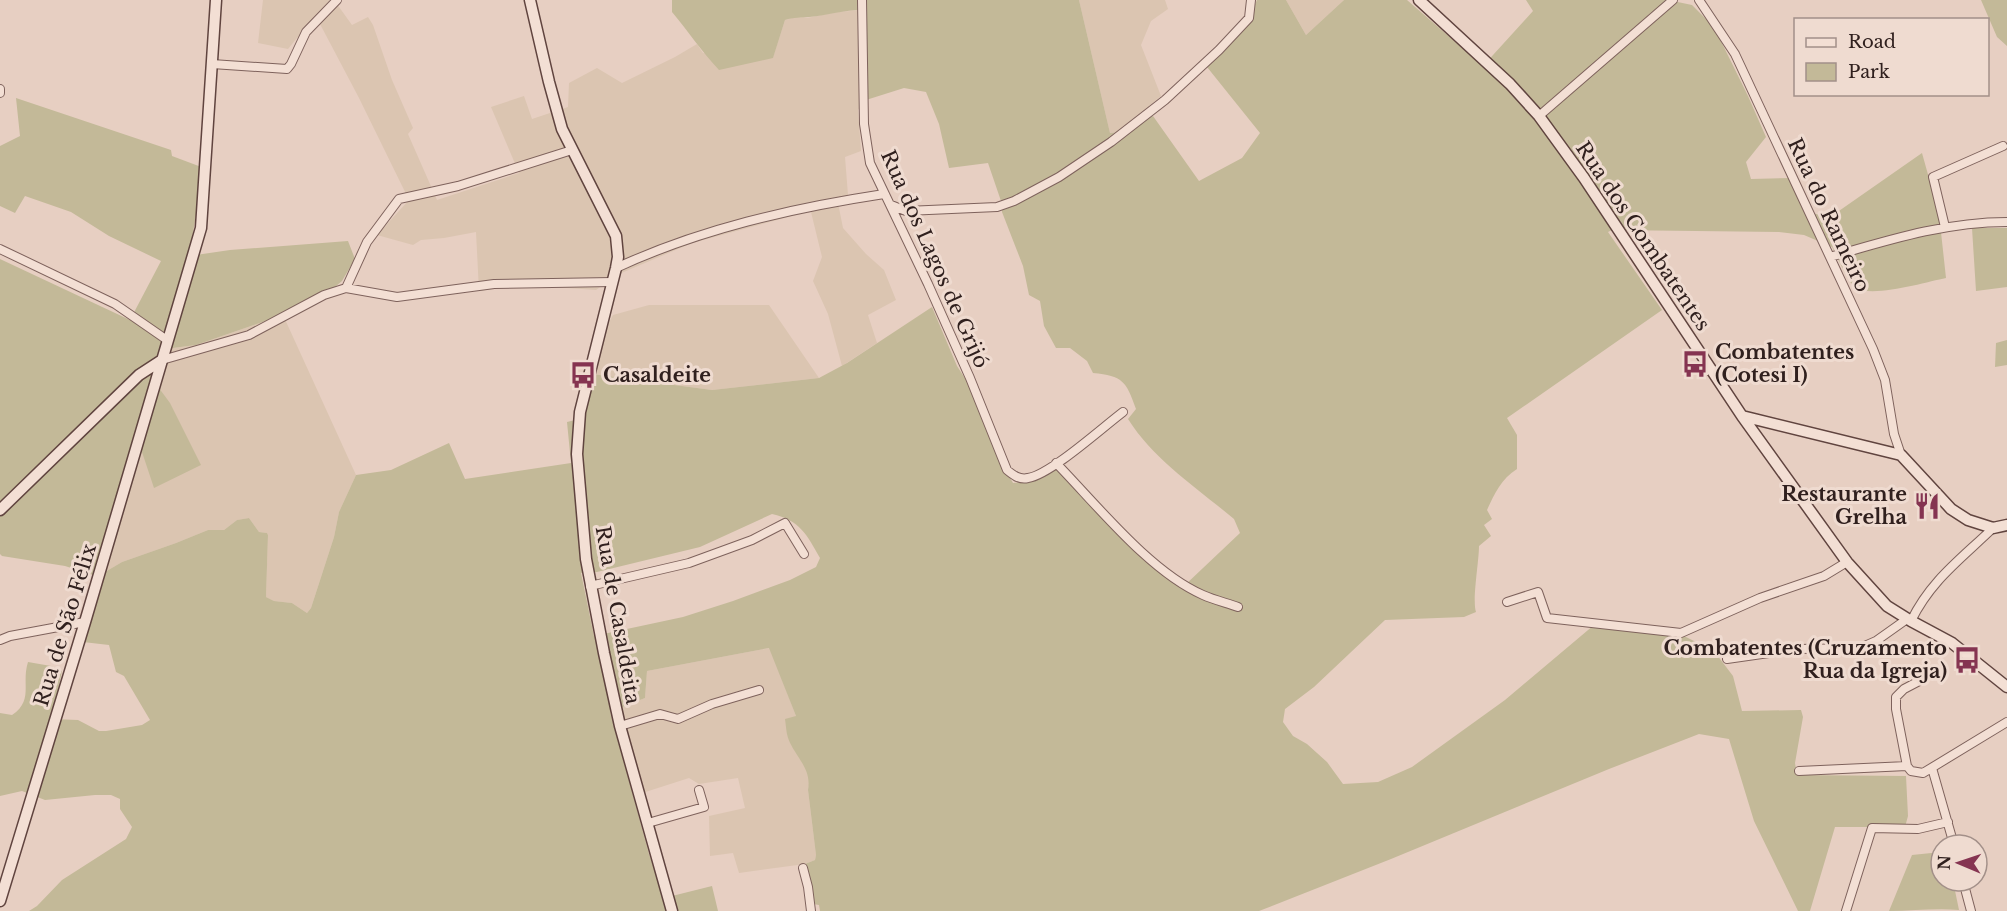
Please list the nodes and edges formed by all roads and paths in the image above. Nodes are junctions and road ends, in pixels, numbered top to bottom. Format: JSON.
{"nodes":[{"id":1,"x":216,"y":0,"type":"edge"},
{"id":2,"x":337,"y":0,"type":"edge"},
{"id":3,"x":530,"y":0,"type":"edge"},
{"id":4,"x":862,"y":0,"type":"edge"},
{"id":5,"x":1251,"y":0,"type":"edge"},
{"id":6,"x":1419,"y":0,"type":"edge"},
{"id":7,"x":1673,"y":0,"type":"edge"},
{"id":8,"x":1703,"y":1,"type":"edge"},
{"id":9,"x":212,"y":64,"type":"junction"},
{"id":10,"x":1539,"y":116,"type":"junction"},
{"id":11,"x":2002,"y":146,"type":"dead end"},
{"id":12,"x":572,"y":150,"type":"junction"},
{"id":13,"x":884,"y":194,"type":"junction"},
{"id":14,"x":891,"y":205,"type":"junction"},
{"id":15,"x":2007,"y":222,"type":"edge"},
{"id":16,"x":1945,"y":226,"type":"junction"},
{"id":17,"x":0,"y":249,"type":"edge"},
{"id":18,"x":1830,"y":257,"type":"junction"},
{"id":19,"x":616,"y":268,"type":"junction"},
{"id":20,"x":612,"y":282,"type":"junction"},
{"id":21,"x":346,"y":288,"type":"junction"},
{"id":22,"x":167,"y":340,"type":"junction"},
{"id":23,"x":162,"y":360,"type":"junction"},
{"id":24,"x":1123,"y":411,"type":"dead end"},
{"id":25,"x":1742,"y":416,"type":"junction"},
{"id":26,"x":1901,"y":455,"type":"junction"},
{"id":27,"x":1056,"y":464,"type":"junction"},
{"id":28,"x":0,"y":510,"type":"edge"},
{"id":29,"x":2007,"y":525,"type":"edge"},
{"id":30,"x":1993,"y":528,"type":"junction"},
{"id":31,"x":804,"y":555,"type":"dead end"},
{"id":32,"x":1847,"y":562,"type":"junction"},
{"id":33,"x":590,"y":586,"type":"junction"},
{"id":34,"x":1507,"y":602,"type":"dead end"},
{"id":35,"x":1238,"y":607,"type":"dead end"},
{"id":36,"x":1909,"y":620,"type":"junction"},
{"id":37,"x":85,"y":622,"type":"junction"},
{"id":38,"x":0,"y":640,"type":"edge"},
{"id":39,"x":1727,"y":659,"type":"dead end"},
{"id":40,"x":1925,"y":678,"type":"dead end"},
{"id":41,"x":2007,"y":687,"type":"edge"},
{"id":42,"x":759,"y":690,"type":"dead end"},
{"id":43,"x":2007,"y":722,"type":"edge"},
{"id":44,"x":620,"y":726,"type":"junction"},
{"id":45,"x":1908,"y":766,"type":"junction"},
{"id":46,"x":1932,"y":768,"type":"junction"},
{"id":47,"x":1799,"y":771,"type":"dead end"},
{"id":48,"x":699,"y":790,"type":"dead end"},
{"id":49,"x":1948,"y":822,"type":"junction"},
{"id":50,"x":648,"y":823,"type":"junction"},
{"id":51,"x":1951,"y":833,"type":"edge"},
{"id":52,"x":803,"y":868,"type":"dead end"},
{"id":53,"x":1966,"y":893,"type":"edge"},
{"id":54,"x":0,"y":901,"type":"edge"},
{"id":55,"x":672,"y":911,"type":"edge"},
{"id":56,"x":811,"y":911,"type":"edge"},
{"id":57,"x":1846,"y":911,"type":"edge"},
{"id":58,"x":1971,"y":911,"type":"edge"}],
"edges":[{"from":1,"to":9,"type":"main road","name":"Rua de São Félix"},
{"from":2,"to":9,"type":"street"},
{"from":3,"to":12,"type":"main road","name":"Rua de Casaldeita"},
{"from":4,"to":13,"type":"street","name":"Rua dos Lagos de Grijó"},
{"from":5,"to":14,"type":"street"},
{"from":6,"to":10,"type":"main road","name":"Rua dos Combatentes"},
{"from":7,"to":10,"type":"street"},
{"from":8,"to":18,"type":"street","name":"Rua do Rameiro"},
{"from":9,"to":22,"type":"main road","name":"Rua de São Félix"},
{"from":10,"to":25,"type":"main road","name":"Rua dos Combatentes"},
{"from":11,"to":16,"type":"street"},
{"from":12,"to":19,"type":"main road","name":"Rua de Casaldeita"},
{"from":12,"to":21,"type":"street"},
{"from":13,"to":14,"type":"street","name":"Rua dos Lagos de Grijó"},
{"from":13,"to":19,"type":"street"},
{"from":14,"to":27,"type":"street","name":"Rua dos Lagos de Grijó"},
{"from":15,"to":16,"type":"street"},
{"from":16,"to":18,"type":"street"},
{"from":17,"to":22,"type":"street"},
{"from":18,"to":26,"type":"street","name":"Rua do Rameiro"},
{"from":19,"to":20,"type":"main road","name":"Rua de Casaldeita"},
{"from":20,"to":21,"type":"street"},
{"from":20,"to":33,"type":"main road","name":"Rua de Casaldeita"},
{"from":21,"to":23,"type":"street"},
{"from":22,"to":23,"type":"main road","name":"Rua de São Félix"},
{"from":23,"to":28,"type":"main road"},
{"from":23,"to":37,"type":"main road","name":"Rua de São Félix"},
{"from":24,"to":27,"type":"street","name":"Rua dos Lagos de Grijó"},
{"from":25,"to":26,"type":"main road"},
{"from":25,"to":32,"type":"main road","name":"Rua dos Combatentes"},
{"from":26,"to":30,"type":"main road"},
{"from":27,"to":35,"type":"street"},
{"from":29,"to":30,"type":"main road"},
{"from":30,"to":36,"type":"street"},
{"from":31,"to":33,"type":"street"},
{"from":32,"to":34,"type":"street"},
{"from":32,"to":36,"type":"main road","name":"Rua dos Combatentes"},
{"from":33,"to":44,"type":"main road","name":"Rua de Casaldeita"},
{"from":36,"to":39,"type":"street"},
{"from":36,"to":41,"type":"main road","name":"Rua dos Combatentes"},
{"from":37,"to":38,"type":"street"},
{"from":37,"to":54,"type":"main road","name":"Rua de São Félix"},
{"from":40,"to":45,"type":"street"},
{"from":42,"to":44,"type":"street"},
{"from":43,"to":46,"type":"street"},
{"from":44,"to":50,"type":"main road","name":"Rua de Casaldeita"},
{"from":45,"to":46,"type":"street"},
{"from":45,"to":47,"type":"street"},
{"from":46,"to":49,"type":"street"},
{"from":48,"to":50,"type":"street"},
{"from":49,"to":51,"type":"street"},
{"from":49,"to":57,"type":"street"},
{"from":50,"to":55,"type":"main road","name":"Rua de Casaldeita"},
{"from":52,"to":56,"type":"street"},
{"from":53,"to":58,"type":"street"}]}
